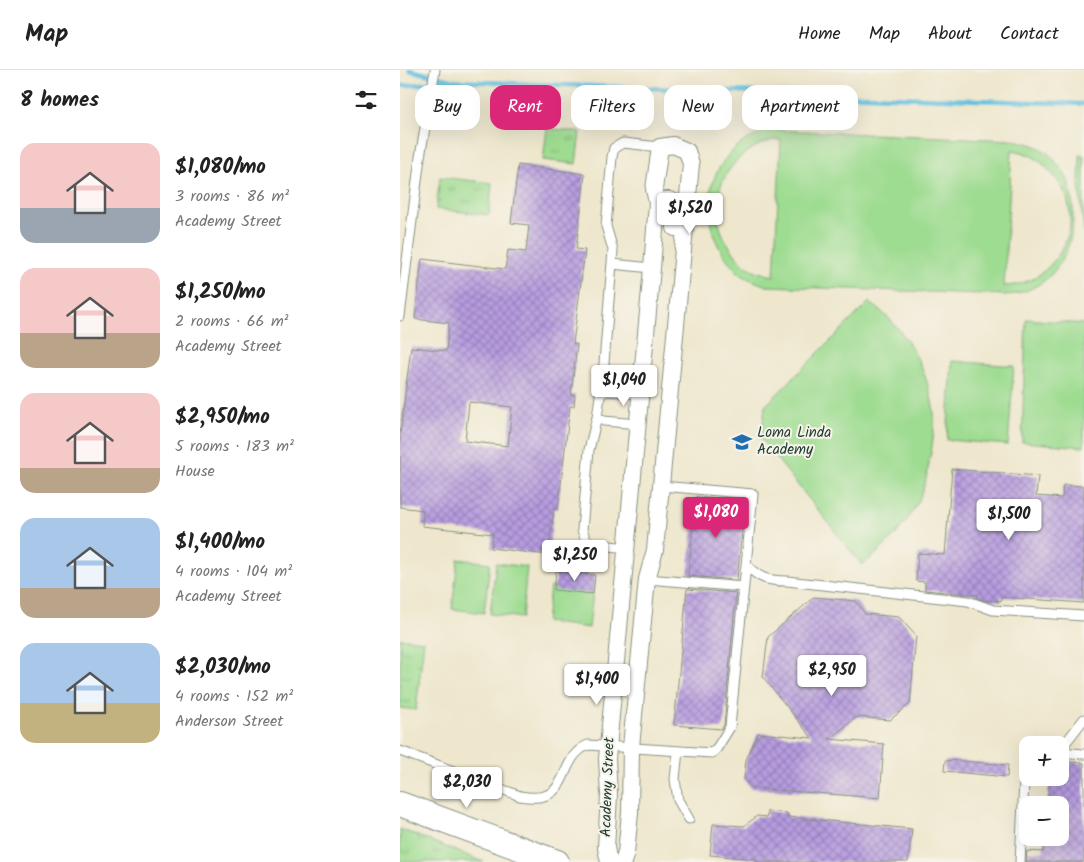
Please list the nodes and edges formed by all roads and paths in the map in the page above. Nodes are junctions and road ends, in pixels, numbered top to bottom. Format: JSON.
{"nodes":[{"id":1,"x":435,"y":70,"type":"edge"},
{"id":2,"x":660,"y":147,"type":"junction"},
{"id":3,"x":657,"y":203,"type":"junction"},
{"id":4,"x":612,"y":264,"type":"junction"},
{"id":5,"x":652,"y":268,"type":"junction"},
{"id":6,"x":400,"y":316,"type":"edge"},
{"id":7,"x":600,"y":394,"type":"junction"},
{"id":8,"x":641,"y":394,"type":"junction"},
{"id":9,"x":596,"y":417,"type":"junction"},
{"id":10,"x":638,"y":424,"type":"junction"},
{"id":11,"x":661,"y":486,"type":"junction"},
{"id":12,"x":627,"y":548,"type":"junction"},
{"id":13,"x":746,"y":565,"type":"junction"},
{"id":14,"x":647,"y":578,"type":"junction"},
{"id":15,"x":744,"y":587,"type":"junction"},
{"id":16,"x":1084,"y":616,"type":"edge"},
{"id":17,"x":1084,"y":719,"type":"edge"},
{"id":18,"x":1069,"y":739,"type":"edge"},
{"id":19,"x":609,"y":745,"type":"junction"},
{"id":20,"x":631,"y":747,"type":"junction"},
{"id":21,"x":400,"y":751,"type":"edge"},
{"id":22,"x":678,"y":751,"type":"junction"},
{"id":23,"x":1069,"y":752,"type":"edge"},
{"id":24,"x":1084,"y":754,"type":"edge"},
{"id":25,"x":1024,"y":786,"type":"edge"},
{"id":26,"x":400,"y":804,"type":"edge"},
{"id":27,"x":689,"y":819,"type":"dead end"},
{"id":28,"x":557,"y":862,"type":"edge"},
{"id":29,"x":609,"y":862,"type":"edge"},
{"id":30,"x":623,"y":862,"type":"edge"},
{"id":31,"x":1020,"y":862,"type":"edge"}],
"edges":[{"from":1,"to":6,"type":"lane"},
{"from":2,"to":3,"type":"street","name":"Academy Street"},
{"from":2,"to":4,"type":"lane"},
{"from":2,"to":11,"type":"street","name":"Academy Street"},
{"from":3,"to":5,"type":"street","name":"Academy Street"},
{"from":3,"to":14,"type":"street","name":"Academy Street"},
{"from":4,"to":5,"type":"lane"},
{"from":4,"to":7,"type":"lane"},
{"from":5,"to":8,"type":"street","name":"Academy Street"},
{"from":7,"to":8,"type":"lane"},
{"from":7,"to":9,"type":"lane"},
{"from":8,"to":10,"type":"street","name":"Academy Street"},
{"from":9,"to":10,"type":"lane"},
{"from":9,"to":12,"type":"lane"},
{"from":10,"to":12,"type":"street","name":"Academy Street"},
{"from":11,"to":13,"type":"lane"},
{"from":11,"to":14,"type":"street","name":"Academy Street"},
{"from":12,"to":19,"type":"street","name":"Academy Street"},
{"from":13,"to":15,"type":"lane"},
{"from":13,"to":16,"type":"lane"},
{"from":14,"to":15,"type":"lane"},
{"from":14,"to":20,"type":"street","name":"Academy Street"},
{"from":15,"to":22,"type":"lane"},
{"from":17,"to":18,"type":"lane"},
{"from":19,"to":20,"type":"lane"},
{"from":19,"to":21,"type":"lane"},
{"from":19,"to":29,"type":"street","name":"Academy Street"},
{"from":20,"to":22,"type":"lane"},
{"from":20,"to":30,"type":"street","name":"Academy Street"},
{"from":22,"to":27,"type":"lane"},
{"from":23,"to":24,"type":"lane"},
{"from":25,"to":31,"type":"lane"},
{"from":26,"to":28,"type":"main road"}]}
